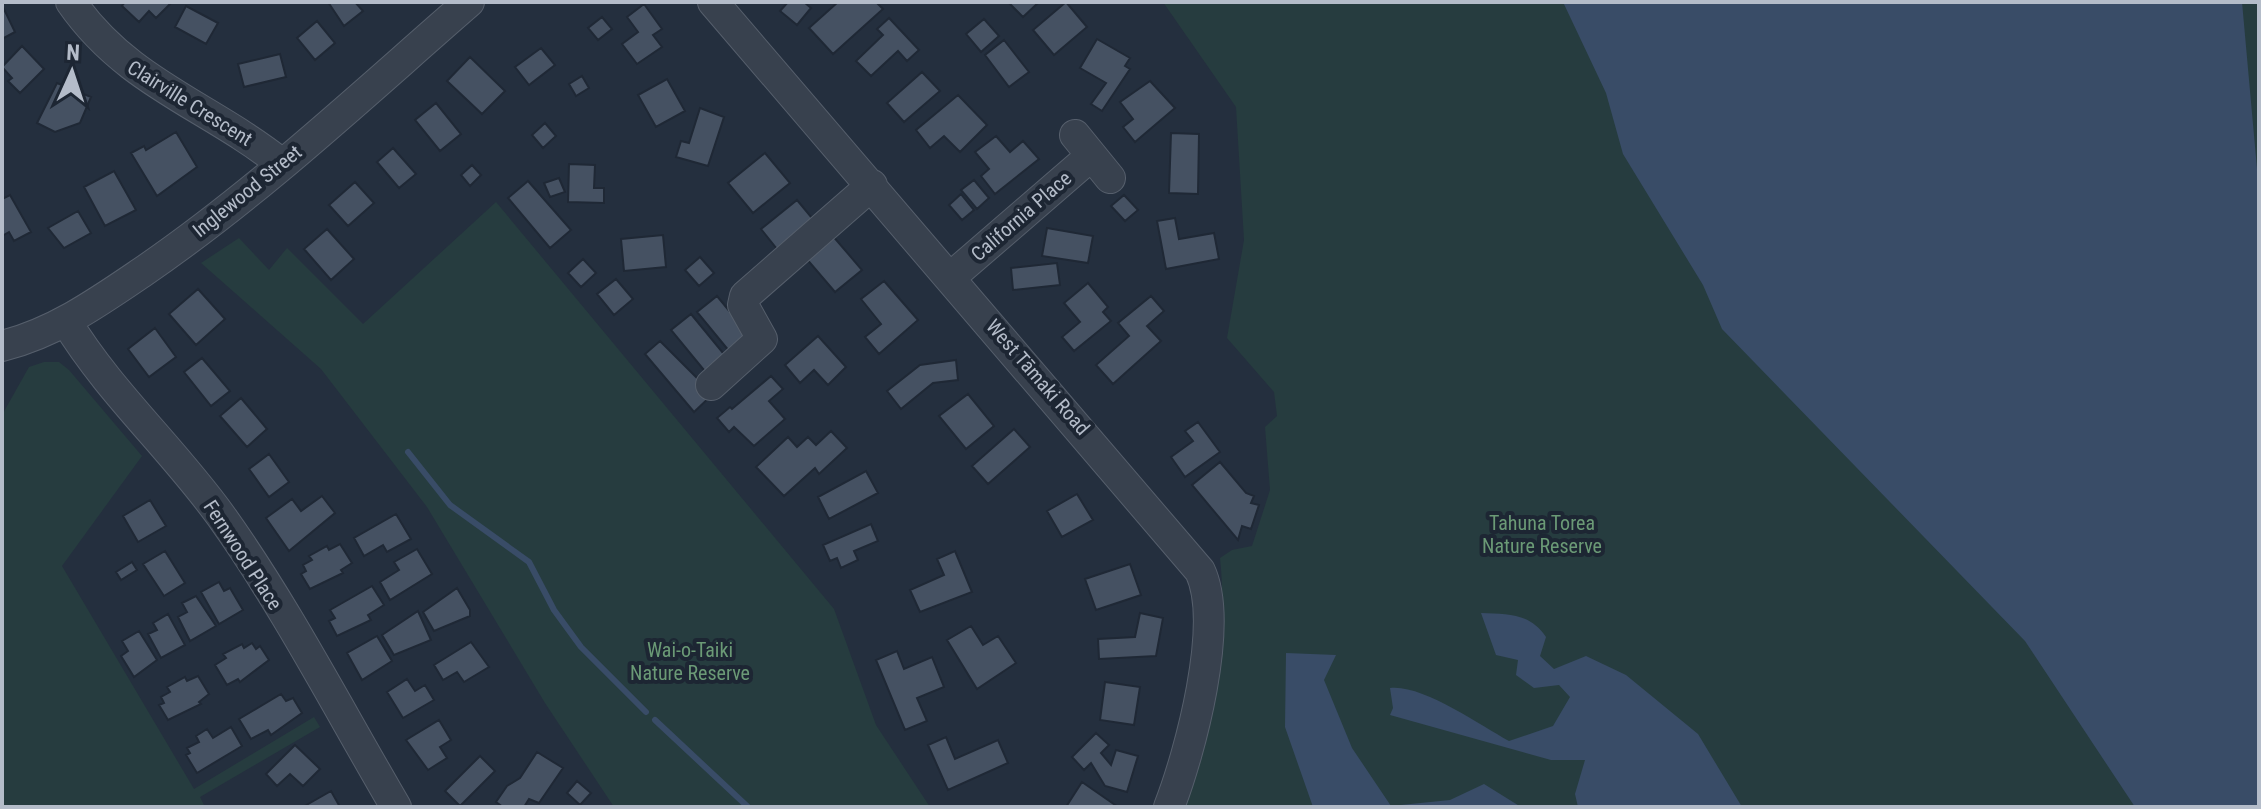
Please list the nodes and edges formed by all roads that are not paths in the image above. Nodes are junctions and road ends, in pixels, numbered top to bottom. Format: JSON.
{"nodes":[{"id":1,"x":71,"y":2,"type":"edge"},
{"id":2,"x":469,"y":2,"type":"edge"},
{"id":3,"x":713,"y":2,"type":"edge"},
{"id":4,"x":1092,"y":156,"type":"dead end"},
{"id":5,"x":282,"y":164,"type":"junction"},
{"id":6,"x":872,"y":185,"type":"junction"},
{"id":7,"x":951,"y":277,"type":"junction"},
{"id":8,"x":66,"y":321,"type":"junction"},
{"id":9,"x":2,"y":346,"type":"edge"},
{"id":10,"x":711,"y":385,"type":"dead end"},
{"id":11,"x":396,"y":807,"type":"edge"},
{"id":12,"x":1169,"y":807,"type":"edge"}],
"edges":[{"from":1,"to":5,"type":"street","name":"Clairville Crescent"},
{"from":2,"to":5,"type":"street","name":"Inglewood Street"},
{"from":3,"to":6,"type":"street","name":"West Tāmaki Road"},
{"from":4,"to":7,"type":"street","name":"California Place"},
{"from":5,"to":8,"type":"street","name":"Inglewood Street"},
{"from":6,"to":7,"type":"street","name":"West Tāmaki Road"},
{"from":6,"to":10,"type":"street"},
{"from":7,"to":12,"type":"street","name":"West Tāmaki Road"},
{"from":8,"to":9,"type":"street","name":"Inglewood Street"},
{"from":8,"to":11,"type":"street","name":"Fernwood Place"}]}
